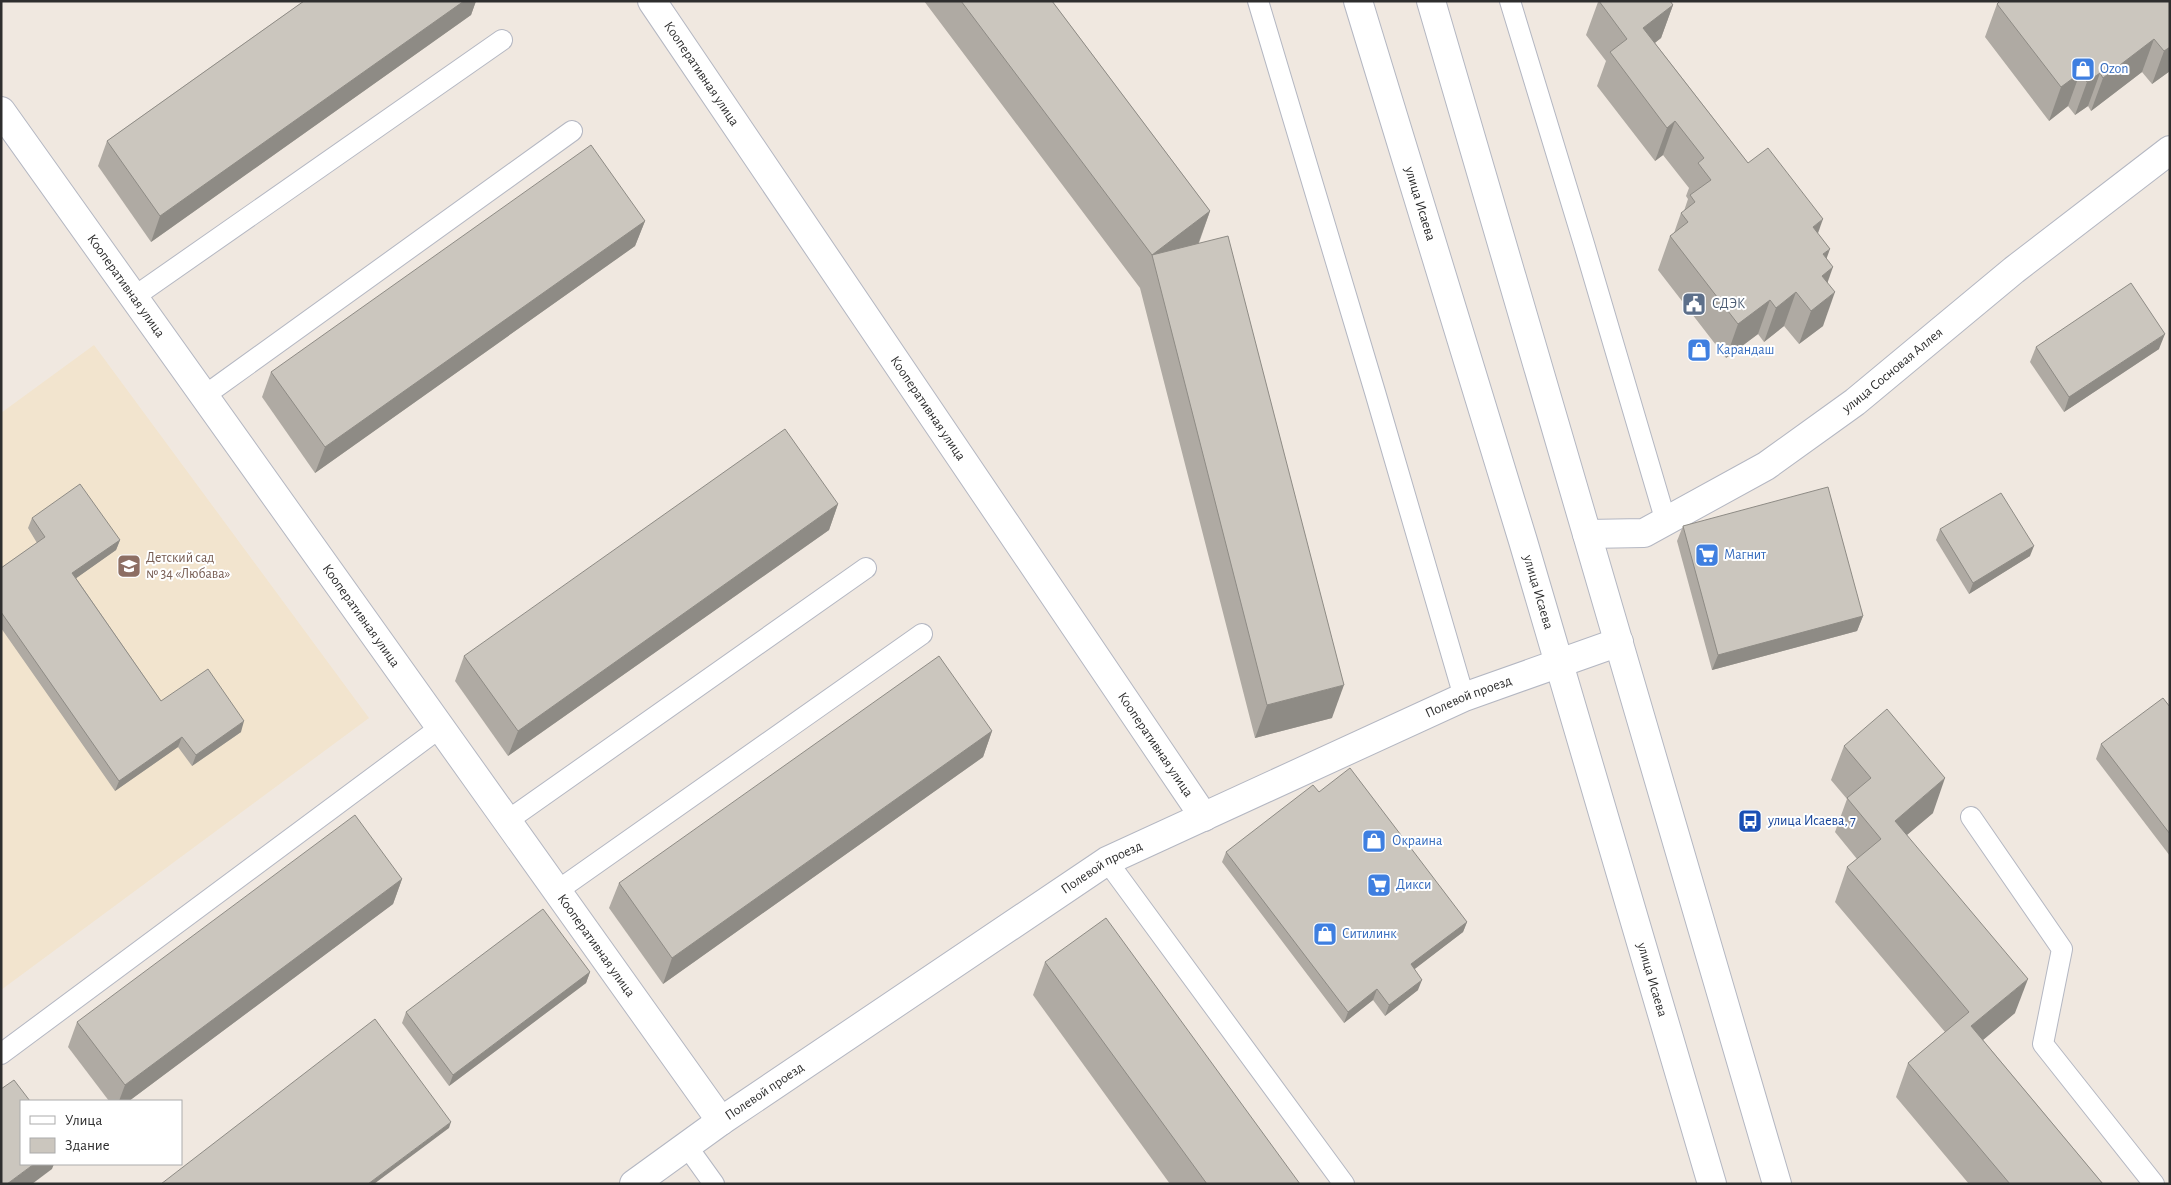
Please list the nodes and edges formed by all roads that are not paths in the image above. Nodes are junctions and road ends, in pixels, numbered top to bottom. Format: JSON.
{"nodes":[{"id":1,"x":652,"y":1,"type":"edge"},
{"id":2,"x":1258,"y":1,"type":"edge"},
{"id":3,"x":1358,"y":1,"type":"edge"},
{"id":4,"x":1431,"y":1,"type":"edge"},
{"id":5,"x":1510,"y":1,"type":"edge"},
{"id":6,"x":502,"y":40,"type":"dead end"},
{"id":7,"x":1,"y":110,"type":"edge"},
{"id":8,"x":572,"y":131,"type":"dead end"},
{"id":9,"x":2170,"y":150,"type":"edge"},
{"id":10,"x":134,"y":296,"type":"junction"},
{"id":11,"x":204,"y":396,"type":"junction"},
{"id":12,"x":1666,"y":522,"type":"junction"},
{"id":13,"x":1587,"y":534,"type":"junction"},
{"id":14,"x":866,"y":568,"type":"dead end"},
{"id":15,"x":922,"y":634,"type":"dead end"},
{"id":16,"x":1619,"y":642,"type":"junction"},
{"id":17,"x":1559,"y":664,"type":"junction"},
{"id":18,"x":1464,"y":697,"type":"junction"},
{"id":19,"x":441,"y":727,"type":"junction"},
{"id":20,"x":1204,"y":817,"type":"junction"},
{"id":21,"x":1971,"y":817,"type":"dead end"},
{"id":22,"x":507,"y":820,"type":"junction"},
{"id":23,"x":1107,"y":861,"type":"junction"},
{"id":24,"x":558,"y":891,"type":"junction"},
{"id":25,"x":1,"y":1054,"type":"edge"},
{"id":26,"x":721,"y":1120,"type":"junction"},
{"id":27,"x":686,"y":1145,"type":"junction"},
{"id":28,"x":2170,"y":1179,"type":"edge"},
{"id":29,"x":634,"y":1184,"type":"edge"},
{"id":30,"x":714,"y":1184,"type":"edge"},
{"id":31,"x":1344,"y":1184,"type":"edge"},
{"id":32,"x":1712,"y":1184,"type":"edge"},
{"id":33,"x":1777,"y":1184,"type":"edge"},
{"id":34,"x":2154,"y":1184,"type":"edge"},
{"id":35,"x":2164,"y":1184,"type":"edge"}],
"edges":[{"from":1,"to":20,"type":"street","name":"Кооперативная улица"},
{"from":2,"to":18,"type":"lane"},
{"from":3,"to":17,"type":"street","name":"улица Исаева"},
{"from":4,"to":13,"type":"street"},
{"from":5,"to":12,"type":"lane"},
{"from":6,"to":10,"type":"lane"},
{"from":7,"to":10,"type":"street","name":"Кооперативная улица"},
{"from":8,"to":11,"type":"lane"},
{"from":9,"to":12,"type":"street","name":"улица Сосновая Аллея"},
{"from":10,"to":11,"type":"street","name":"Кооперативная улица"},
{"from":11,"to":19,"type":"street","name":"Кооперативная улица"},
{"from":12,"to":13,"type":"street","name":"улица Сосновая Аллея"},
{"from":13,"to":16,"type":"street"},
{"from":14,"to":22,"type":"lane"},
{"from":15,"to":24,"type":"lane"},
{"from":16,"to":17,"type":"street","name":"Полевой проезд"},
{"from":16,"to":33,"type":"street"},
{"from":17,"to":18,"type":"street","name":"Полевой проезд"},
{"from":17,"to":32,"type":"street","name":"улица Исаева"},
{"from":18,"to":20,"type":"street","name":"Полевой проезд"},
{"from":19,"to":22,"type":"street","name":"Кооперативная улица"},
{"from":19,"to":25,"type":"lane"},
{"from":20,"to":23,"type":"street","name":"Полевой проезд"},
{"from":21,"to":34,"type":"lane"},
{"from":22,"to":24,"type":"street","name":"Кооперативная улица"},
{"from":23,"to":26,"type":"street","name":"Полевой проезд"},
{"from":23,"to":31,"type":"lane"},
{"from":24,"to":26,"type":"street","name":"Кооперативная улица"},
{"from":26,"to":27,"type":"street","name":"Полевой проезд"},
{"from":27,"to":29,"type":"street","name":"Полевой проезд"},
{"from":27,"to":30,"type":"lane"},
{"from":28,"to":35,"type":"lane"}]}
